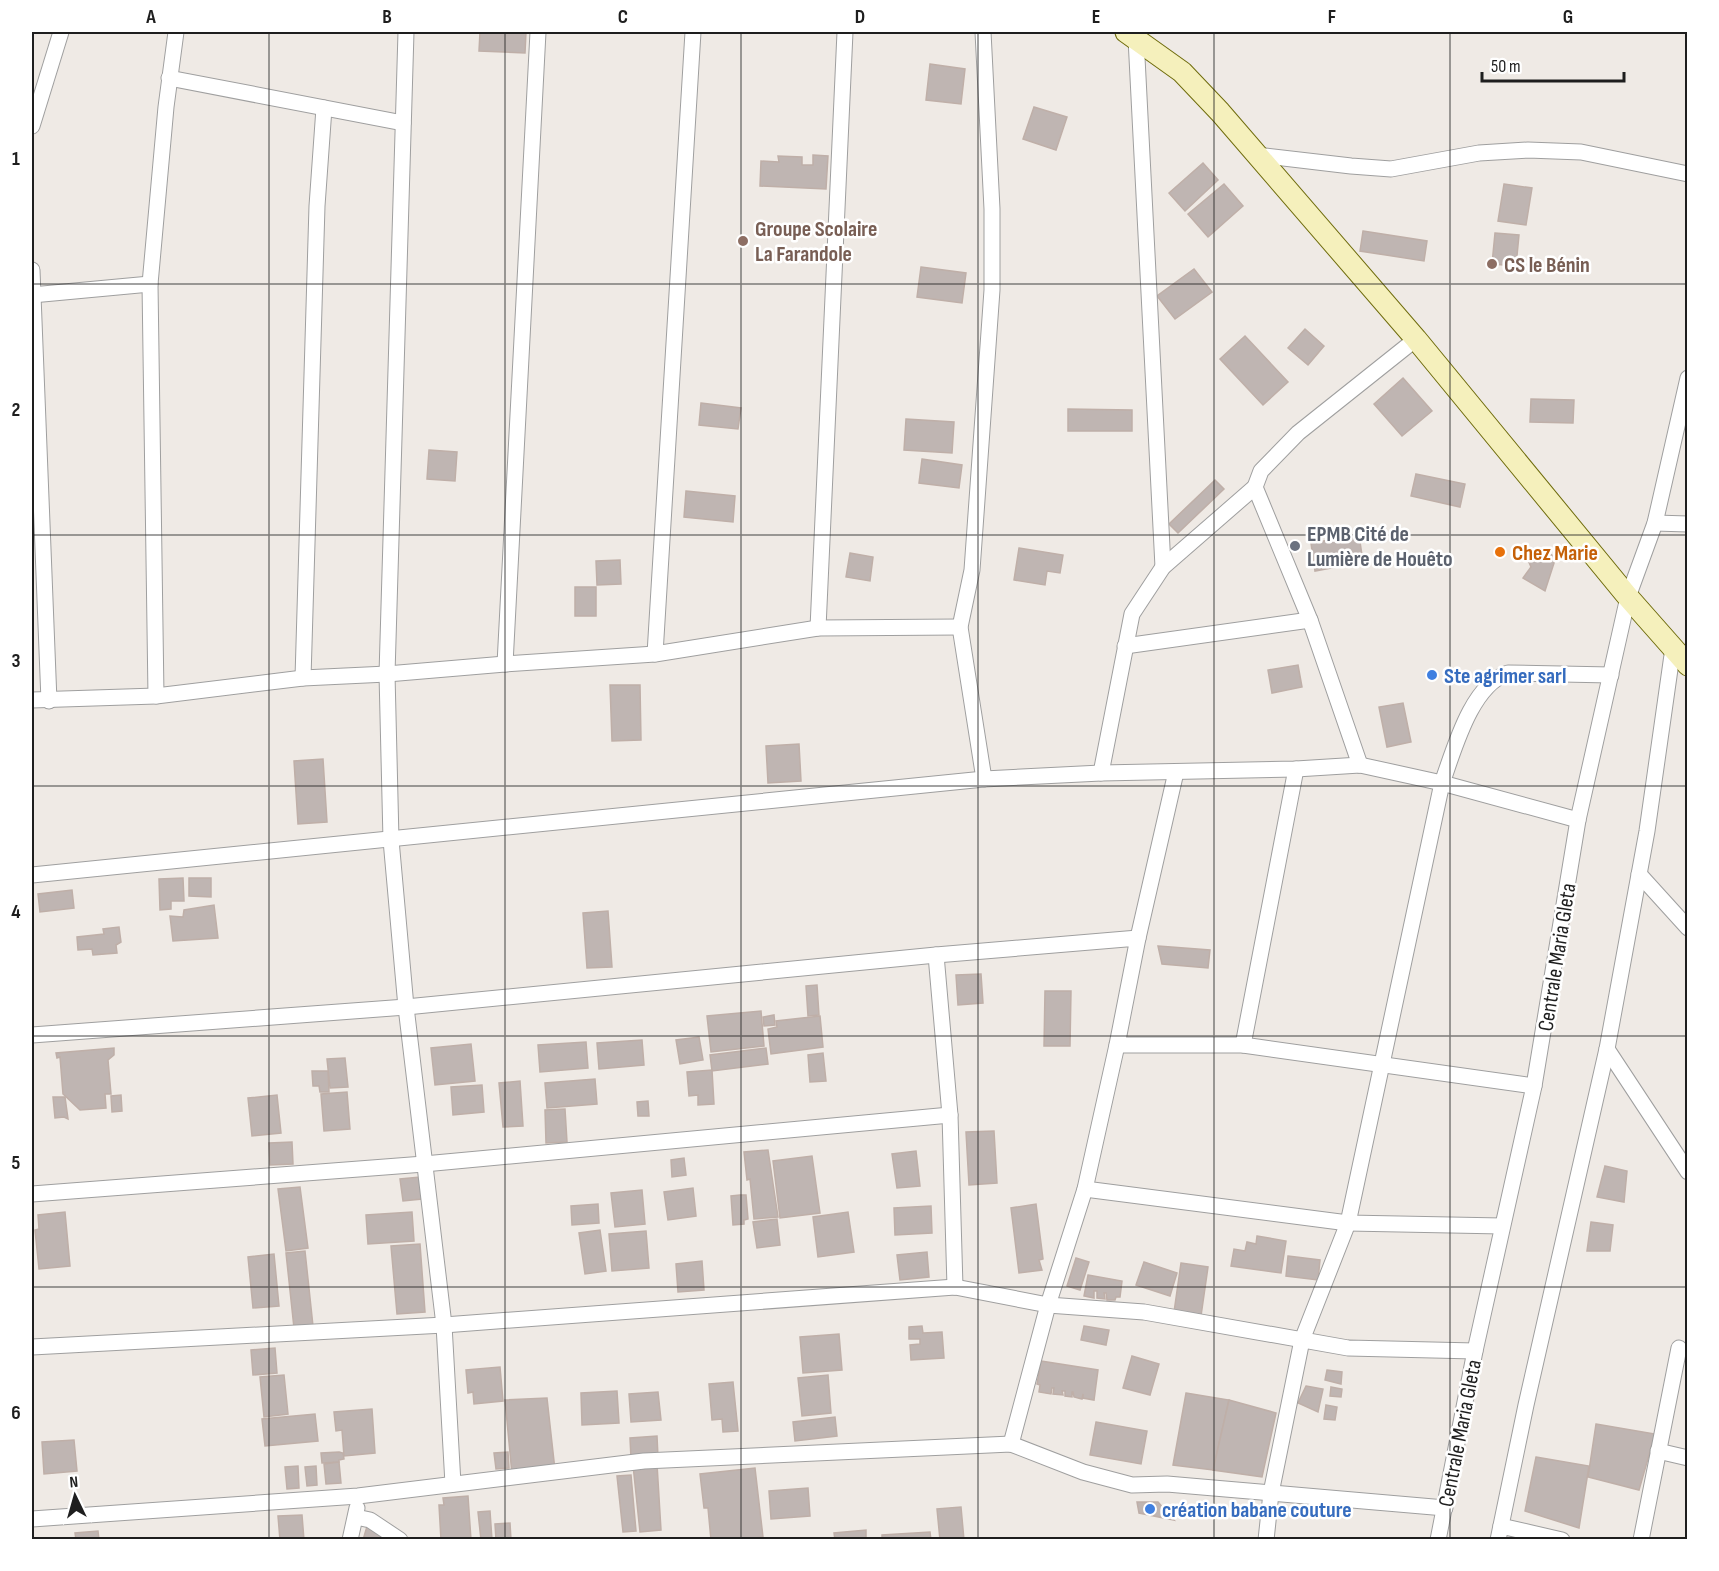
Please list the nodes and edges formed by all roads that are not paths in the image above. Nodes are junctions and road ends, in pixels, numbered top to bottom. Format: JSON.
{"nodes":[{"id":1,"x":61,"y":32,"type":"edge"},
{"id":2,"x":176,"y":32,"type":"edge"},
{"id":3,"x":406,"y":32,"type":"edge"},
{"id":4,"x":538,"y":32,"type":"edge"},
{"id":5,"x":693,"y":32,"type":"edge"},
{"id":6,"x":845,"y":32,"type":"edge"},
{"id":7,"x":983,"y":32,"type":"edge"},
{"id":8,"x":1131,"y":35,"type":"edge"},
{"id":9,"x":169,"y":78,"type":"junction"},
{"id":10,"x":324,"y":108,"type":"junction"},
{"id":11,"x":403,"y":123,"type":"junction"},
{"id":12,"x":32,"y":126,"type":"edge"},
{"id":13,"x":1257,"y":154,"type":"junction"},
{"id":14,"x":1688,"y":174,"type":"edge"},
{"id":15,"x":32,"y":270,"type":"edge"},
{"id":16,"x":150,"y":284,"type":"junction"},
{"id":17,"x":32,"y":295,"type":"edge"},
{"id":18,"x":1416,"y":339,"type":"junction"},
{"id":19,"x":1688,"y":378,"type":"edge"},
{"id":20,"x":1254,"y":488,"type":"junction"},
{"id":21,"x":1655,"y":523,"type":"junction"},
{"id":22,"x":1688,"y":524,"type":"edge"},
{"id":23,"x":1163,"y":567,"type":"junction"},
{"id":24,"x":1628,"y":597,"type":"junction"},
{"id":25,"x":1310,"y":620,"type":"junction"},
{"id":26,"x":960,"y":627,"type":"junction"},
{"id":27,"x":818,"y":628,"type":"junction"},
{"id":28,"x":1125,"y":646,"type":"junction"},
{"id":29,"x":1673,"y":648,"type":"junction"},
{"id":30,"x":656,"y":654,"type":"junction"},
{"id":31,"x":505,"y":664,"type":"junction"},
{"id":32,"x":1688,"y":664,"type":"edge"},
{"id":33,"x":387,"y":674,"type":"junction"},
{"id":34,"x":1611,"y":675,"type":"junction"},
{"id":35,"x":303,"y":678,"type":"junction"},
{"id":36,"x":156,"y":696,"type":"junction"},
{"id":37,"x":32,"y":700,"type":"edge"},
{"id":38,"x":49,"y":701,"type":"junction"},
{"id":39,"x":1360,"y":765,"type":"junction"},
{"id":40,"x":1296,"y":769,"type":"junction"},
{"id":41,"x":1176,"y":772,"type":"junction"},
{"id":42,"x":1101,"y":773,"type":"junction"},
{"id":43,"x":984,"y":779,"type":"junction"},
{"id":44,"x":1442,"y":783,"type":"junction"},
{"id":45,"x":1578,"y":820,"type":"junction"},
{"id":46,"x":391,"y":840,"type":"junction"},
{"id":47,"x":1639,"y":874,"type":"junction"},
{"id":48,"x":32,"y":875,"type":"edge"},
{"id":49,"x":1688,"y":928,"type":"edge"},
{"id":50,"x":1138,"y":938,"type":"junction"},
{"id":51,"x":936,"y":955,"type":"junction"},
{"id":52,"x":406,"y":1007,"type":"junction"},
{"id":53,"x":32,"y":1035,"type":"edge"},
{"id":54,"x":1118,"y":1045,"type":"junction"},
{"id":55,"x":1243,"y":1045,"type":"junction"},
{"id":56,"x":1607,"y":1049,"type":"junction"},
{"id":57,"x":1383,"y":1064,"type":"junction"},
{"id":58,"x":1534,"y":1086,"type":"junction"},
{"id":59,"x":950,"y":1115,"type":"junction"},
{"id":60,"x":424,"y":1164,"type":"junction"},
{"id":61,"x":1688,"y":1172,"type":"edge"},
{"id":62,"x":1085,"y":1189,"type":"junction"},
{"id":63,"x":32,"y":1194,"type":"edge"},
{"id":64,"x":1348,"y":1223,"type":"junction"},
{"id":65,"x":1502,"y":1226,"type":"junction"},
{"id":66,"x":955,"y":1287,"type":"junction"},
{"id":67,"x":1048,"y":1305,"type":"junction"},
{"id":68,"x":444,"y":1324,"type":"junction"},
{"id":69,"x":1302,"y":1340,"type":"junction"},
{"id":70,"x":32,"y":1347,"type":"edge"},
{"id":71,"x":1679,"y":1348,"type":"dead end"},
{"id":72,"x":1475,"y":1351,"type":"junction"},
{"id":73,"x":1011,"y":1444,"type":"junction"},
{"id":74,"x":1658,"y":1451,"type":"junction"},
{"id":75,"x":1688,"y":1458,"type":"edge"},
{"id":76,"x":453,"y":1484,"type":"junction"},
{"id":77,"x":1271,"y":1493,"type":"junction"},
{"id":78,"x":358,"y":1496,"type":"junction"},
{"id":79,"x":1445,"y":1508,"type":"junction"},
{"id":80,"x":356,"y":1517,"type":"junction"},
{"id":81,"x":32,"y":1519,"type":"edge"},
{"id":82,"x":1499,"y":1533,"type":"edge"},
{"id":83,"x":350,"y":1539,"type":"edge"},
{"id":84,"x":400,"y":1539,"type":"edge"},
{"id":85,"x":1266,"y":1539,"type":"edge"},
{"id":86,"x":1438,"y":1539,"type":"edge"},
{"id":87,"x":1562,"y":1539,"type":"edge"},
{"id":88,"x":1641,"y":1539,"type":"edge"}],
"edges":[{"from":1,"to":12,"type":"street"},
{"from":2,"to":9,"type":"street"},
{"from":3,"to":11,"type":"street"},
{"from":4,"to":31,"type":"street"},
{"from":5,"to":30,"type":"street"},
{"from":6,"to":27,"type":"street"},
{"from":7,"to":26,"type":"street"},
{"from":8,"to":13,"type":"street"},
{"from":8,"to":23,"type":"street"},
{"from":9,"to":10,"type":"street"},
{"from":9,"to":16,"type":"street"},
{"from":10,"to":11,"type":"street"},
{"from":10,"to":35,"type":"street"},
{"from":11,"to":33,"type":"street"},
{"from":13,"to":14,"type":"street"},
{"from":13,"to":18,"type":"street"},
{"from":15,"to":17,"type":"street"},
{"from":16,"to":17,"type":"street"},
{"from":16,"to":36,"type":"street"},
{"from":17,"to":38,"type":"street"},
{"from":18,"to":20,"type":"street"},
{"from":18,"to":24,"type":"street"},
{"from":19,"to":21,"type":"street","name":"Centrale Maria Gleta"},
{"from":20,"to":23,"type":"street"},
{"from":20,"to":25,"type":"street"},
{"from":21,"to":22,"type":"street"},
{"from":21,"to":24,"type":"street","name":"Centrale Maria Gleta"},
{"from":23,"to":28,"type":"street"},
{"from":24,"to":29,"type":"street"},
{"from":24,"to":34,"type":"street","name":"Centrale Maria Gleta"},
{"from":25,"to":28,"type":"street"},
{"from":25,"to":39,"type":"street"},
{"from":26,"to":27,"type":"street"},
{"from":26,"to":43,"type":"street"},
{"from":27,"to":30,"type":"street"},
{"from":28,"to":42,"type":"street"},
{"from":29,"to":32,"type":"street"},
{"from":29,"to":47,"type":"street"},
{"from":30,"to":31,"type":"street"},
{"from":31,"to":33,"type":"street"},
{"from":33,"to":35,"type":"street"},
{"from":33,"to":46,"type":"street"},
{"from":34,"to":44,"type":"street"},
{"from":34,"to":45,"type":"street","name":"Centrale Maria Gleta"},
{"from":35,"to":36,"type":"street"},
{"from":36,"to":38,"type":"street"},
{"from":37,"to":38,"type":"street"},
{"from":39,"to":40,"type":"street"},
{"from":39,"to":44,"type":"street"},
{"from":40,"to":41,"type":"street"},
{"from":40,"to":55,"type":"street"},
{"from":41,"to":42,"type":"street"},
{"from":41,"to":50,"type":"street"},
{"from":42,"to":43,"type":"street"},
{"from":43,"to":46,"type":"street"},
{"from":44,"to":45,"type":"street"},
{"from":44,"to":57,"type":"street"},
{"from":45,"to":58,"type":"street","name":"Centrale Maria Gleta"},
{"from":46,"to":48,"type":"street"},
{"from":46,"to":52,"type":"street"},
{"from":47,"to":49,"type":"street"},
{"from":47,"to":56,"type":"street"},
{"from":50,"to":51,"type":"street"},
{"from":50,"to":54,"type":"street"},
{"from":51,"to":52,"type":"street"},
{"from":51,"to":59,"type":"street"},
{"from":52,"to":53,"type":"street"},
{"from":52,"to":60,"type":"street"},
{"from":54,"to":55,"type":"street"},
{"from":54,"to":62,"type":"street"},
{"from":55,"to":57,"type":"street"},
{"from":56,"to":61,"type":"street"},
{"from":56,"to":82,"type":"street"},
{"from":57,"to":58,"type":"street"},
{"from":57,"to":64,"type":"street"},
{"from":58,"to":65,"type":"street","name":"Centrale Maria Gleta"},
{"from":59,"to":60,"type":"street"},
{"from":59,"to":66,"type":"street"},
{"from":60,"to":63,"type":"street"},
{"from":60,"to":68,"type":"street"},
{"from":62,"to":64,"type":"street"},
{"from":62,"to":67,"type":"street"},
{"from":64,"to":65,"type":"street"},
{"from":64,"to":69,"type":"street"},
{"from":65,"to":72,"type":"street","name":"Centrale Maria Gleta"},
{"from":66,"to":67,"type":"street"},
{"from":66,"to":68,"type":"street"},
{"from":67,"to":69,"type":"street"},
{"from":67,"to":73,"type":"street"},
{"from":68,"to":70,"type":"street"},
{"from":68,"to":76,"type":"street"},
{"from":69,"to":72,"type":"street"},
{"from":69,"to":77,"type":"street"},
{"from":71,"to":74,"type":"street"},
{"from":72,"to":79,"type":"street","name":"Centrale Maria Gleta"},
{"from":73,"to":76,"type":"street"},
{"from":73,"to":77,"type":"street"},
{"from":74,"to":75,"type":"street"},
{"from":74,"to":88,"type":"street"},
{"from":76,"to":78,"type":"street"},
{"from":77,"to":79,"type":"street"},
{"from":77,"to":85,"type":"street"},
{"from":78,"to":80,"type":"street"},
{"from":78,"to":81,"type":"street"},
{"from":79,"to":86,"type":"street","name":"Centrale Maria Gleta"},
{"from":80,"to":83,"type":"street"},
{"from":80,"to":84,"type":"street"},
{"from":82,"to":87,"type":"street"}]}
